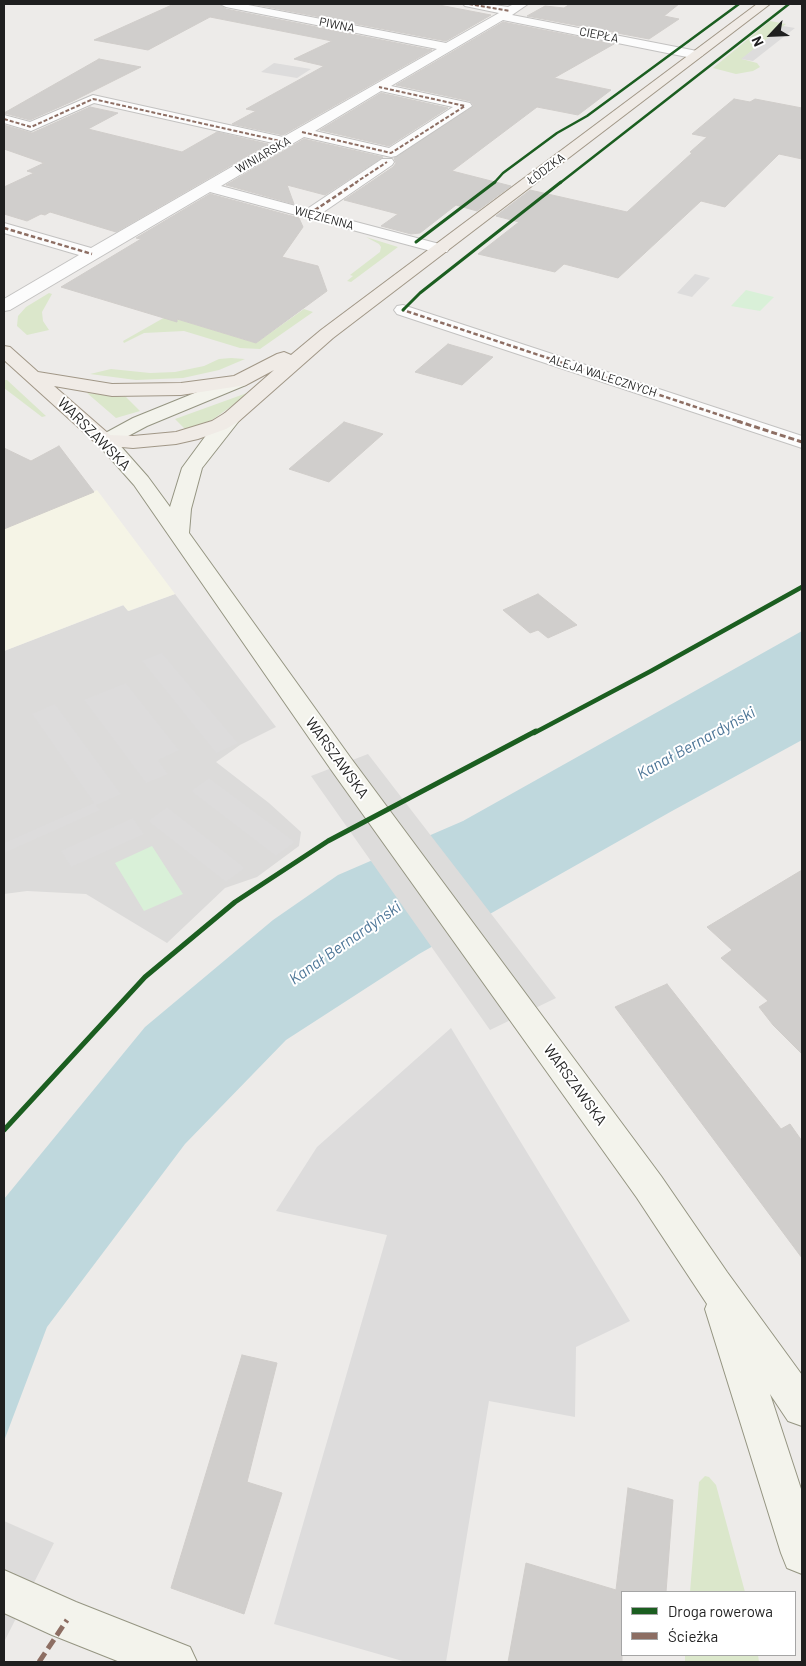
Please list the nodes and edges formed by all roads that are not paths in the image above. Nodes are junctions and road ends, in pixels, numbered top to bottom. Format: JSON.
{"nodes":[{"id":1,"x":226,"y":4,"type":"edge"},
{"id":2,"x":470,"y":4,"type":"edge"},
{"id":3,"x":764,"y":4,"type":"edge"},
{"id":4,"x":511,"y":10,"type":"edge"},
{"id":5,"x":448,"y":47,"type":"junction"},
{"id":6,"x":697,"y":55,"type":"junction"},
{"id":7,"x":379,"y":87,"type":"junction"},
{"id":8,"x":4,"y":119,"type":"edge"},
{"id":9,"x":302,"y":132,"type":"junction"},
{"id":10,"x":285,"y":142,"type":"junction"},
{"id":11,"x":387,"y":162,"type":"dead end"},
{"id":12,"x":207,"y":188,"type":"junction"},
{"id":13,"x":309,"y":214,"type":"junction"},
{"id":14,"x":4,"y":228,"type":"edge"},
{"id":15,"x":441,"y":249,"type":"junction"},
{"id":16,"x":92,"y":254,"type":"junction"},
{"id":17,"x":4,"y":306,"type":"edge"},
{"id":18,"x":403,"y":310,"type":"dead end"},
{"id":19,"x":327,"y":334,"type":"junction"},
{"id":20,"x":4,"y":351,"type":"edge"},
{"id":21,"x":36,"y":378,"type":"junction"},
{"id":22,"x":239,"y":381,"type":"junction"},
{"id":23,"x":232,"y":418,"type":"junction"},
{"id":24,"x":105,"y":441,"type":"junction"},
{"id":25,"x":802,"y":442,"type":"edge"},
{"id":26,"x":178,"y":534,"type":"junction"},
{"id":27,"x":714,"y":1284,"type":"junction"},
{"id":28,"x":802,"y":1407,"type":"edge"},
{"id":29,"x":802,"y":1554,"type":"edge"},
{"id":30,"x":15,"y":1596,"type":"edge"},
{"id":31,"x":175,"y":1662,"type":"edge"}],
"edges":[{"from":1,"to":5,"type":"street","name":"PIWNA"},
{"from":2,"to":4,"type":"street","name":"CIEPŁA"},
{"from":3,"to":6,"type":"main road","name":"ŁÓDZKA"},
{"from":4,"to":5,"type":"street","name":"WINIARSKA"},
{"from":4,"to":6,"type":"street","name":"CIEPŁA"},
{"from":5,"to":7,"type":"street","name":"WINIARSKA"},
{"from":6,"to":15,"type":"main road","name":"ŁÓDZKA"},
{"from":7,"to":9,"type":"street","name":"WINIARSKA"},
{"from":7,"to":9,"type":"street"},
{"from":8,"to":10,"type":"street"},
{"from":9,"to":10,"type":"street","name":"WINIARSKA"},
{"from":10,"to":12,"type":"street","name":"WINIARSKA"},
{"from":11,"to":13,"type":"street"},
{"from":12,"to":13,"type":"street","name":"WIĘZIENNA"},
{"from":12,"to":16,"type":"street","name":"WINIARSKA"},
{"from":13,"to":15,"type":"street","name":"WIĘZIENNA"},
{"from":14,"to":16,"type":"street"},
{"from":15,"to":19,"type":"main road","name":"ŁÓDZKA"},
{"from":16,"to":17,"type":"street","name":"WINIARSKA"},
{"from":18,"to":25,"type":"street","name":"ALEJA WALECZNYCH"},
{"from":19,"to":22,"type":"main road","name":"ŁÓDZKA"},
{"from":19,"to":23,"type":"main road","name":"ŁÓDZKA"},
{"from":20,"to":21,"type":"main road","name":"WARSZAWSKA"},
{"from":21,"to":22,"type":"main road"},
{"from":21,"to":24,"type":"main road","name":"WARSZAWSKA"},
{"from":22,"to":24,"type":"street"},
{"from":23,"to":24,"type":"main road","name":"ŁÓDZKA"},
{"from":23,"to":26,"type":"street"},
{"from":24,"to":26,"type":"street","name":"WARSZAWSKA"},
{"from":26,"to":27,"type":"street","name":"WARSZAWSKA"},
{"from":27,"to":28,"type":"street","name":"WARSZAWSKA"},
{"from":27,"to":29,"type":"street","name":"WARSZAWSKA"},
{"from":30,"to":31,"type":"street"}]}
